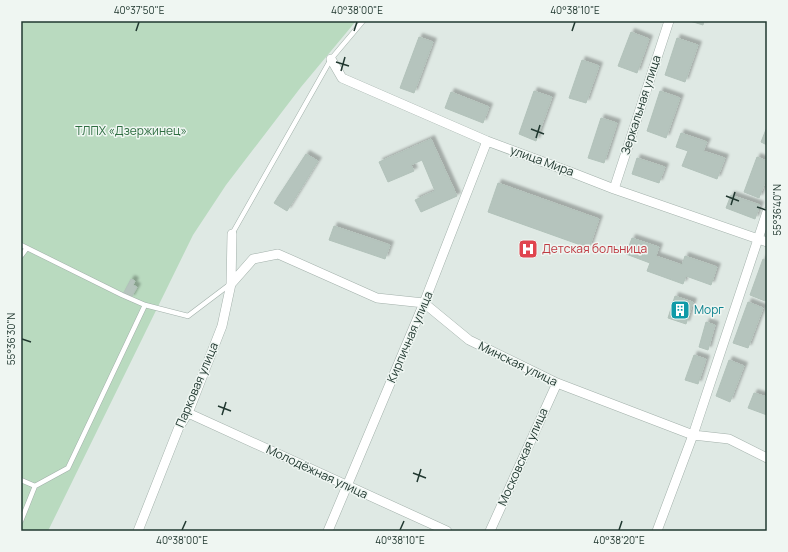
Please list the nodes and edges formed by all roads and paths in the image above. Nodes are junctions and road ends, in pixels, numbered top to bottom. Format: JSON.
{"nodes":[{"id":1,"x":363,"y":21,"type":"edge"},
{"id":2,"x":669,"y":21,"type":"edge"},
{"id":3,"x":331,"y":59,"type":"junction"},
{"id":4,"x":487,"y":141,"type":"junction"},
{"id":5,"x":614,"y":189,"type":"junction"},
{"id":6,"x":767,"y":212,"type":"edge"},
{"id":7,"x":232,"y":234,"type":"joint"},
{"id":8,"x":758,"y":239,"type":"junction"},
{"id":9,"x":767,"y":242,"type":"edge"},
{"id":10,"x":21,"y":245,"type":"edge"},
{"id":11,"x":27,"y":248,"type":"junction"},
{"id":12,"x":21,"y":256,"type":"edge"},
{"id":13,"x":230,"y":284,"type":"junction"},
{"id":14,"x":424,"y":303,"type":"junction"},
{"id":15,"x":145,"y":305,"type":"junction"},
{"id":16,"x":557,"y":383,"type":"junction"},
{"id":17,"x":188,"y":413,"type":"junction"},
{"id":18,"x":693,"y":435,"type":"junction"},
{"id":19,"x":767,"y":458,"type":"edge"},
{"id":20,"x":21,"y":480,"type":"edge"},
{"id":21,"x":35,"y":486,"type":"junction"},
{"id":22,"x":347,"y":486,"type":"junction"},
{"id":23,"x":21,"y":521,"type":"edge"},
{"id":24,"x":138,"y":531,"type":"edge"},
{"id":25,"x":328,"y":531,"type":"edge"},
{"id":26,"x":447,"y":531,"type":"edge"},
{"id":27,"x":490,"y":531,"type":"edge"},
{"id":28,"x":657,"y":531,"type":"edge"}],
"edges":[{"from":1,"to":3,"type":"lane"},
{"from":2,"to":5,"type":"street","name":"Зеркальная улица"},
{"from":3,"to":4,"type":"street","name":"улица Мира"},
{"from":3,"to":7,"type":"lane"},
{"from":4,"to":5,"type":"street","name":"улица Мира"},
{"from":4,"to":14,"type":"street","name":"Кирпичная улица"},
{"from":5,"to":8,"type":"street","name":"улица Мира"},
{"from":6,"to":8,"type":"street"},
{"from":7,"to":13,"type":"street","name":"Парковая улица"},
{"from":8,"to":9,"type":"street","name":"улица Мира"},
{"from":8,"to":18,"type":"street"},
{"from":10,"to":11,"type":"lane"},
{"from":11,"to":12,"type":"lane"},
{"from":11,"to":15,"type":"lane"},
{"from":13,"to":14,"type":"street"},
{"from":13,"to":15,"type":"lane"},
{"from":13,"to":17,"type":"street","name":"Парковая улица"},
{"from":14,"to":16,"type":"street","name":"Минская улица"},
{"from":14,"to":22,"type":"street","name":"Кирпичная улица"},
{"from":15,"to":21,"type":"lane"},
{"from":16,"to":18,"type":"street","name":"Минская улица"},
{"from":16,"to":27,"type":"street","name":"Московская улица"},
{"from":17,"to":22,"type":"street","name":"Молодёжная улица"},
{"from":17,"to":24,"type":"street","name":"Парковая улица"},
{"from":18,"to":19,"type":"street","name":"Минская улица"},
{"from":18,"to":28,"type":"street"},
{"from":20,"to":21,"type":"lane"},
{"from":21,"to":23,"type":"lane"},
{"from":22,"to":25,"type":"street","name":"Кирпичная улица"},
{"from":22,"to":26,"type":"street","name":"Молодёжная улица"}]}
